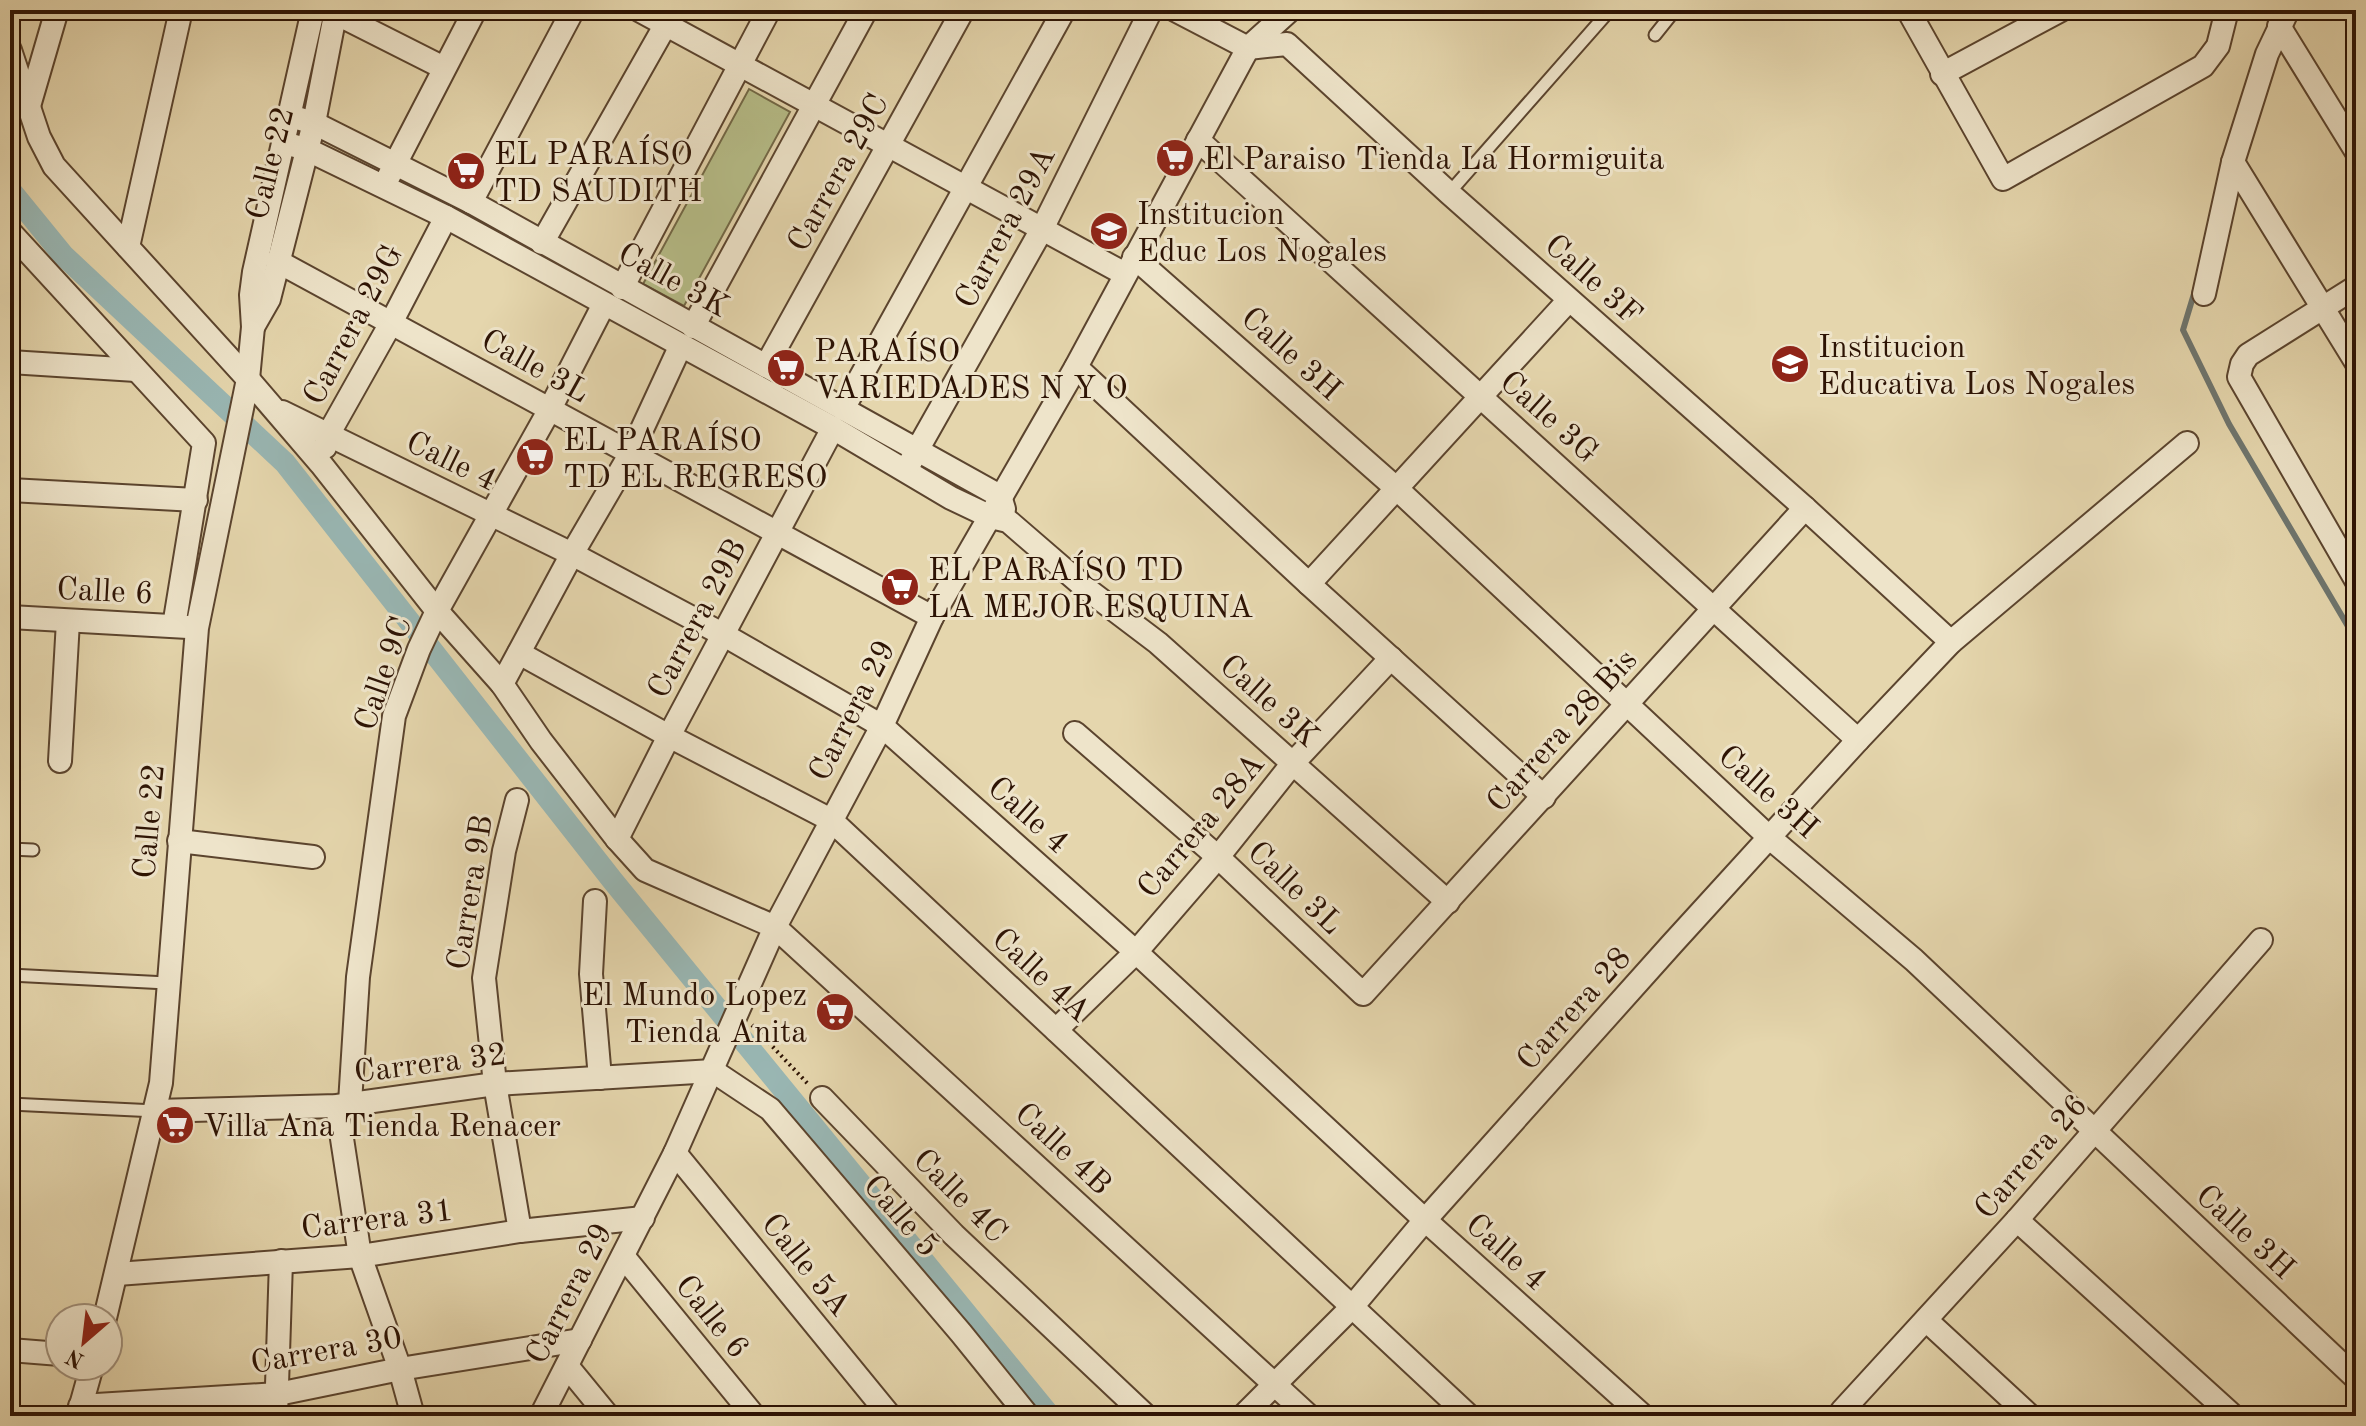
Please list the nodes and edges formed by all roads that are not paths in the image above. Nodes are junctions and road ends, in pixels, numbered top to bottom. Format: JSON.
{"nodes":[{"id":1,"x":57,"y":10,"type":"edge"},
{"id":2,"x":181,"y":10,"type":"edge"},
{"id":3,"x":573,"y":10,"type":"edge"},
{"id":4,"x":639,"y":10,"type":"edge"},
{"id":5,"x":769,"y":10,"type":"edge"},
{"id":6,"x":866,"y":10,"type":"edge"},
{"id":7,"x":963,"y":10,"type":"edge"},
{"id":8,"x":1064,"y":10,"type":"edge"},
{"id":9,"x":1151,"y":10,"type":"edge"},
{"id":10,"x":1175,"y":10,"type":"edge"},
{"id":11,"x":1290,"y":10,"type":"edge"},
{"id":12,"x":1610,"y":10,"type":"edge"},
{"id":13,"x":1675,"y":10,"type":"edge"},
{"id":14,"x":1908,"y":10,"type":"edge"},
{"id":15,"x":2061,"y":10,"type":"edge"},
{"id":16,"x":2227,"y":10,"type":"edge"},
{"id":17,"x":321,"y":11,"type":"edge"},
{"id":18,"x":467,"y":13,"type":"edge"},
{"id":19,"x":670,"y":17,"type":"edge"},
{"id":20,"x":2283,"y":18,"type":"edge"},
{"id":21,"x":1655,"y":35,"type":"dead end"},
{"id":22,"x":1248,"y":48,"type":"junction"},
{"id":23,"x":10,"y":50,"type":"edge"},
{"id":24,"x":741,"y":65,"type":"junction"},
{"id":25,"x":444,"y":68,"type":"junction"},
{"id":26,"x":1942,"y":74,"type":"junction"},
{"id":27,"x":814,"y":105,"type":"junction"},
{"id":28,"x":29,"y":106,"type":"junction"},
{"id":29,"x":290,"y":116,"type":"junction"},
{"id":30,"x":314,"y":123,"type":"junction"},
{"id":31,"x":1198,"y":140,"type":"junction"},
{"id":32,"x":284,"y":143,"type":"junction"},
{"id":33,"x":888,"y":145,"type":"junction"},
{"id":34,"x":306,"y":149,"type":"junction"},
{"id":35,"x":2356,"y":151,"type":"edge"},
{"id":36,"x":2233,"y":162,"type":"junction"},
{"id":37,"x":396,"y":164,"type":"junction"},
{"id":38,"x":383,"y":187,"type":"junction"},
{"id":39,"x":965,"y":187,"type":"junction"},
{"id":40,"x":1449,"y":193,"type":"junction"},
{"id":41,"x":471,"y":202,"type":"junction"},
{"id":42,"x":446,"y":217,"type":"junction"},
{"id":43,"x":1042,"y":229,"type":"junction"},
{"id":44,"x":10,"y":232,"type":"edge"},
{"id":45,"x":542,"y":243,"type":"junction"},
{"id":46,"x":128,"y":247,"type":"junction"},
{"id":47,"x":277,"y":261,"type":"junction"},
{"id":48,"x":1129,"y":266,"type":"junction"},
{"id":49,"x":2356,"y":287,"type":"edge"},
{"id":50,"x":622,"y":288,"type":"junction"},
{"id":51,"x":2204,"y":294,"type":"dead end"},
{"id":52,"x":1569,"y":300,"type":"junction"},
{"id":53,"x":604,"y":304,"type":"junction"},
{"id":54,"x":2322,"y":307,"type":"junction"},
{"id":55,"x":391,"y":323,"type":"junction"},
{"id":56,"x":253,"y":327,"type":"junction"},
{"id":57,"x":693,"y":327,"type":"junction"},
{"id":58,"x":680,"y":347,"type":"junction"},
{"id":59,"x":10,"y":362,"type":"edge"},
{"id":60,"x":2356,"y":362,"type":"edge"},
{"id":61,"x":766,"y":366,"type":"junction"},
{"id":62,"x":1076,"y":367,"type":"junction"},
{"id":63,"x":136,"y":370,"type":"junction"},
{"id":64,"x":246,"y":390,"type":"junction"},
{"id":65,"x":1481,"y":396,"type":"junction"},
{"id":66,"x":270,"y":406,"type":"junction"},
{"id":67,"x":550,"y":409,"type":"junction"},
{"id":68,"x":838,"y":419,"type":"junction"},
{"id":69,"x":328,"y":435,"type":"junction"},
{"id":70,"x":2187,"y":443,"type":"dead end"},
{"id":71,"x":917,"y":449,"type":"junction"},
{"id":72,"x":631,"y":453,"type":"junction"},
{"id":73,"x":321,"y":464,"type":"junction"},
{"id":74,"x":906,"y":471,"type":"junction"},
{"id":75,"x":1396,"y":488,"type":"junction"},
{"id":76,"x":10,"y":490,"type":"edge"},
{"id":77,"x":196,"y":500,"type":"junction"},
{"id":78,"x":1805,"y":508,"type":"junction"},
{"id":79,"x":1000,"y":512,"type":"junction"},
{"id":80,"x":491,"y":516,"type":"junction"},
{"id":81,"x":778,"y":533,"type":"junction"},
{"id":82,"x":572,"y":554,"type":"junction"},
{"id":83,"x":2353,"y":570,"type":"edge"},
{"id":84,"x":1309,"y":584,"type":"junction"},
{"id":85,"x":1714,"y":608,"type":"junction"},
{"id":86,"x":10,"y":617,"type":"edge"},
{"id":87,"x":932,"y":617,"type":"junction"},
{"id":88,"x":434,"y":618,"type":"junction"},
{"id":89,"x":68,"y":621,"type":"junction"},
{"id":90,"x":174,"y":626,"type":"junction"},
{"id":91,"x":197,"y":628,"type":"junction"},
{"id":92,"x":724,"y":635,"type":"junction"},
{"id":93,"x":1951,"y":642,"type":"junction"},
{"id":94,"x":519,"y":653,"type":"junction"},
{"id":95,"x":1391,"y":658,"type":"junction"},
{"id":96,"x":502,"y":684,"type":"junction"},
{"id":97,"x":1627,"y":705,"type":"junction"},
{"id":98,"x":882,"y":726,"type":"junction"},
{"id":99,"x":1075,"y":733,"type":"dead end"},
{"id":100,"x":669,"y":736,"type":"junction"},
{"id":101,"x":1858,"y":740,"type":"junction"},
{"id":102,"x":60,"y":761,"type":"dead end"},
{"id":103,"x":1293,"y":763,"type":"junction"},
{"id":104,"x":1544,"y":797,"type":"junction"},
{"id":105,"x":517,"y":800,"type":"dead end"},
{"id":106,"x":831,"y":820,"type":"junction"},
{"id":107,"x":1770,"y":838,"type":"junction"},
{"id":108,"x":617,"y":839,"type":"junction"},
{"id":109,"x":179,"y":841,"type":"junction"},
{"id":110,"x":10,"y":849,"type":"edge"},
{"id":111,"x":33,"y":850,"type":"dead end"},
{"id":112,"x":313,"y":857,"type":"dead end"},
{"id":113,"x":1218,"y":857,"type":"junction"},
{"id":114,"x":595,"y":901,"type":"dead end"},
{"id":115,"x":1448,"y":902,"type":"junction"},
{"id":116,"x":775,"y":927,"type":"junction"},
{"id":117,"x":2261,"y":940,"type":"dead end"},
{"id":118,"x":1136,"y":952,"type":"junction"},
{"id":119,"x":10,"y":975,"type":"edge"},
{"id":120,"x":167,"y":983,"type":"junction"},
{"id":121,"x":1363,"y":994,"type":"joint"},
{"id":122,"x":1056,"y":1030,"type":"junction"},
{"id":123,"x":713,"y":1071,"type":"junction"},
{"id":124,"x":600,"y":1078,"type":"junction"},
{"id":125,"x":495,"y":1084,"type":"junction"},
{"id":126,"x":822,"y":1098,"type":"road end"},
{"id":127,"x":10,"y":1104,"type":"edge"},
{"id":128,"x":344,"y":1104,"type":"junction"},
{"id":129,"x":156,"y":1111,"type":"junction"},
{"id":130,"x":2095,"y":1131,"type":"junction"},
{"id":131,"x":675,"y":1153,"type":"junction"},
{"id":132,"x":643,"y":1218,"type":"junction"},
{"id":133,"x":1425,"y":1220,"type":"junction"},
{"id":134,"x":2017,"y":1220,"type":"junction"},
{"id":135,"x":520,"y":1231,"type":"junction"},
{"id":136,"x":360,"y":1256,"type":"junction"},
{"id":137,"x":623,"y":1256,"type":"junction"},
{"id":138,"x":281,"y":1261,"type":"junction"},
{"id":139,"x":117,"y":1274,"type":"junction"},
{"id":140,"x":109,"y":1302,"type":"edge"},
{"id":141,"x":1352,"y":1307,"type":"junction"},
{"id":142,"x":1926,"y":1320,"type":"junction"},
{"id":143,"x":580,"y":1340,"type":"junction"},
{"id":144,"x":10,"y":1350,"type":"edge"},
{"id":145,"x":44,"y":1353,"type":"edge"},
{"id":146,"x":567,"y":1366,"type":"junction"},
{"id":147,"x":400,"y":1369,"type":"junction"},
{"id":148,"x":2356,"y":1378,"type":"edge"},
{"id":149,"x":87,"y":1382,"type":"edge"},
{"id":150,"x":1273,"y":1384,"type":"junction"},
{"id":151,"x":277,"y":1405,"type":"edge"},
{"id":152,"x":79,"y":1411,"type":"edge"},
{"id":153,"x":1845,"y":1413,"type":"edge"},
{"id":154,"x":413,"y":1416,"type":"edge"},
{"id":155,"x":541,"y":1416,"type":"edge"},
{"id":156,"x":608,"y":1416,"type":"edge"},
{"id":157,"x":754,"y":1416,"type":"edge"},
{"id":158,"x":890,"y":1416,"type":"edge"},
{"id":159,"x":1028,"y":1416,"type":"edge"},
{"id":160,"x":1146,"y":1416,"type":"edge"},
{"id":161,"x":1243,"y":1416,"type":"edge"},
{"id":162,"x":1309,"y":1416,"type":"edge"},
{"id":163,"x":1469,"y":1416,"type":"edge"},
{"id":164,"x":1643,"y":1416,"type":"edge"},
{"id":165,"x":2030,"y":1416,"type":"edge"},
{"id":166,"x":2233,"y":1416,"type":"edge"}],
"edges":[{"from":1,"to":28,"type":"street"},
{"from":2,"to":46,"type":"street"},
{"from":3,"to":41,"type":"street"},
{"from":4,"to":19,"type":"street","name":"Calle 3H"},
{"from":5,"to":24,"type":"street"},
{"from":6,"to":27,"type":"street"},
{"from":7,"to":33,"type":"street","name":"Carrera 29C"},
{"from":8,"to":39,"type":"street","name":"Carrera 29B"},
{"from":9,"to":43,"type":"street","name":"Carrera 29A"},
{"from":10,"to":22,"type":"street"},
{"from":11,"to":22,"type":"street","name":"Carrera 29"},
{"from":12,"to":40,"type":"lane"},
{"from":13,"to":21,"type":"lane"},
{"from":14,"to":26,"type":"street"},
{"from":15,"to":26,"type":"street"},
{"from":16,"to":26,"type":"street"},
{"from":17,"to":25,"type":"street"},
{"from":17,"to":29,"type":"street","name":"Calle 22"},
{"from":17,"to":30,"type":"street","name":"Calle 22"},
{"from":18,"to":25,"type":"street"},
{"from":19,"to":24,"type":"street","name":"Calle 3H"},
{"from":19,"to":45,"type":"street"},
{"from":20,"to":35,"type":"street"},
{"from":20,"to":36,"type":"street"},
{"from":22,"to":31,"type":"street","name":"Carrera 29"},
{"from":22,"to":40,"type":"street","name":"Calle 3F"},
{"from":23,"to":28,"type":"street","name":"Calle 4"},
{"from":24,"to":27,"type":"street","name":"Calle 3H"},
{"from":24,"to":50,"type":"street"},
{"from":25,"to":37,"type":"street"},
{"from":27,"to":33,"type":"street","name":"Calle 3H"},
{"from":27,"to":57,"type":"street"},
{"from":28,"to":46,"type":"street","name":"Calle 4"},
{"from":29,"to":30,"type":"street","name":"Calle 3K"},
{"from":29,"to":32,"type":"street","name":"Calle 22"},
{"from":30,"to":34,"type":"street","name":"Calle 22"},
{"from":30,"to":37,"type":"street","name":"Calle 3K"},
{"from":31,"to":48,"type":"street","name":"Carrera 29"},
{"from":31,"to":65,"type":"street","name":"Calle 3G"},
{"from":32,"to":34,"type":"street","name":"Calle 3K"},
{"from":32,"to":56,"type":"street","name":"Calle 22"},
{"from":33,"to":39,"type":"street","name":"Calle 3H"},
{"from":33,"to":61,"type":"street","name":"Carrera 29C"},
{"from":34,"to":38,"type":"street","name":"Calle 3K"},
{"from":34,"to":47,"type":"street","name":"Calle 22"},
{"from":36,"to":51,"type":"street"},
{"from":36,"to":54,"type":"street"},
{"from":37,"to":38,"type":"street"},
{"from":37,"to":41,"type":"street","name":"Calle 3K"},
{"from":38,"to":42,"type":"street","name":"Calle 3K"},
{"from":39,"to":43,"type":"street","name":"Calle 3H"},
{"from":39,"to":68,"type":"street","name":"Carrera 29B"},
{"from":40,"to":52,"type":"street","name":"Calle 3F"},
{"from":41,"to":45,"type":"street","name":"Calle 3K"},
{"from":42,"to":53,"type":"street","name":"Calle 3K"},
{"from":42,"to":55,"type":"street","name":"Carrera 29G"},
{"from":43,"to":48,"type":"street","name":"Calle 3H"},
{"from":43,"to":71,"type":"street","name":"Carrera 29A"},
{"from":44,"to":63,"type":"street"},
{"from":45,"to":50,"type":"street","name":"Calle 3K"},
{"from":46,"to":64,"type":"street","name":"Calle 4"},
{"from":47,"to":55,"type":"street","name":"Calle 3L"},
{"from":47,"to":56,"type":"street","name":"Calle 22"},
{"from":48,"to":62,"type":"street","name":"Carrera 29"},
{"from":48,"to":75,"type":"street","name":"Calle 3H"},
{"from":49,"to":54,"type":"street"},
{"from":50,"to":57,"type":"street","name":"Calle 3K"},
{"from":52,"to":65,"type":"street"},
{"from":52,"to":78,"type":"street","name":"Calle 3F"},
{"from":53,"to":58,"type":"street","name":"Calle 3K"},
{"from":53,"to":67,"type":"street","name":"Calle 9C"},
{"from":54,"to":60,"type":"street"},
{"from":54,"to":83,"type":"street"},
{"from":55,"to":67,"type":"street","name":"Calle 3L"},
{"from":55,"to":69,"type":"street","name":"Carrera 29G"},
{"from":56,"to":64,"type":"street","name":"Calle 22"},
{"from":57,"to":61,"type":"street","name":"Calle 3K"},
{"from":58,"to":68,"type":"street","name":"Calle 3K"},
{"from":58,"to":72,"type":"street"},
{"from":59,"to":63,"type":"street"},
{"from":61,"to":68,"type":"street","name":"Calle 3K"},
{"from":62,"to":79,"type":"street","name":"Carrera 29"},
{"from":62,"to":84,"type":"street"},
{"from":63,"to":77,"type":"street"},
{"from":64,"to":66,"type":"street","name":"Calle 4"},
{"from":64,"to":91,"type":"street","name":"Calle 22"},
{"from":65,"to":75,"type":"street"},
{"from":65,"to":85,"type":"street","name":"Calle 3G"},
{"from":66,"to":69,"type":"street","name":"Calle 4"},
{"from":66,"to":73,"type":"street","name":"Calle 4"},
{"from":67,"to":72,"type":"street","name":"Calle 3L"},
{"from":67,"to":80,"type":"street","name":"Calle 9C"},
{"from":68,"to":71,"type":"street","name":"Calle 3K"},
{"from":68,"to":74,"type":"street","name":"Calle 3K"},
{"from":68,"to":81,"type":"street","name":"Carrera 29B"},
{"from":69,"to":73,"type":"street","name":"Carrera 29G"},
{"from":69,"to":80,"type":"street","name":"Calle 4"},
{"from":70,"to":93,"type":"street","name":"Carrera 28"},
{"from":71,"to":74,"type":"street","name":"Carrera 29A"},
{"from":71,"to":79,"type":"street","name":"Calle 3K"},
{"from":72,"to":81,"type":"street","name":"Calle 3L"},
{"from":72,"to":82,"type":"street"},
{"from":73,"to":88,"type":"street","name":"Calle 4"},
{"from":74,"to":79,"type":"street","name":"Calle 3K"},
{"from":75,"to":84,"type":"street"},
{"from":75,"to":97,"type":"street","name":"Calle 3H"},
{"from":76,"to":77,"type":"street"},
{"from":77,"to":90,"type":"street"},
{"from":78,"to":85,"type":"street","name":"Carrera 28 Bis"},
{"from":78,"to":93,"type":"street","name":"Calle 3F"},
{"from":79,"to":87,"type":"street","name":"Carrera 29"},
{"from":79,"to":103,"type":"street","name":"Calle 3K"},
{"from":80,"to":82,"type":"street","name":"Calle 4"},
{"from":80,"to":88,"type":"street","name":"Calle 9C"},
{"from":81,"to":87,"type":"street","name":"Calle 3L"},
{"from":81,"to":92,"type":"street","name":"Carrera 29B"},
{"from":82,"to":92,"type":"street","name":"Calle 4"},
{"from":82,"to":94,"type":"street"},
{"from":84,"to":95,"type":"street"},
{"from":85,"to":97,"type":"street","name":"Carrera 28 Bis"},
{"from":85,"to":101,"type":"street","name":"Calle 3G"},
{"from":86,"to":89,"type":"street","name":"Calle 6"},
{"from":87,"to":98,"type":"street","name":"Carrera 29"},
{"from":88,"to":96,"type":"street","name":"Calle 4"},
{"from":88,"to":128,"type":"street","name":"Calle 9C"},
{"from":89,"to":90,"type":"street","name":"Calle 6"},
{"from":89,"to":102,"type":"street"},
{"from":90,"to":91,"type":"street","name":"Calle 6"},
{"from":91,"to":109,"type":"street","name":"Calle 22"},
{"from":92,"to":98,"type":"street","name":"Calle 4"},
{"from":92,"to":100,"type":"street","name":"Carrera 29B"},
{"from":93,"to":101,"type":"street","name":"Carrera 28"},
{"from":94,"to":96,"type":"street"},
{"from":94,"to":100,"type":"street","name":"Calle 4A"},
{"from":95,"to":103,"type":"street","name":"Carrera 28A"},
{"from":95,"to":104,"type":"street"},
{"from":96,"to":108,"type":"street","name":"Calle 4"},
{"from":97,"to":104,"type":"street","name":"Carrera 28 Bis"},
{"from":97,"to":107,"type":"street","name":"Calle 3H"},
{"from":98,"to":106,"type":"street","name":"Carrera 29"},
{"from":98,"to":118,"type":"street","name":"Calle 4"},
{"from":99,"to":113,"type":"street","name":"Calle 3L"},
{"from":100,"to":106,"type":"street","name":"Calle 4A"},
{"from":100,"to":108,"type":"street","name":"Carrera 29B"},
{"from":101,"to":107,"type":"street","name":"Carrera 28"},
{"from":103,"to":113,"type":"street","name":"Carrera 28A"},
{"from":103,"to":115,"type":"street","name":"Calle 3K"},
{"from":104,"to":115,"type":"street","name":"Carrera 28 Bis"},
{"from":105,"to":125,"type":"street","name":"Carrera 9B"},
{"from":106,"to":116,"type":"street","name":"Carrera 29"},
{"from":106,"to":122,"type":"street","name":"Calle 4A"},
{"from":107,"to":130,"type":"street","name":"Calle 3H"},
{"from":107,"to":133,"type":"street","name":"Carrera 28"},
{"from":108,"to":116,"type":"street","name":"Calle 4"},
{"from":109,"to":112,"type":"street"},
{"from":109,"to":120,"type":"street","name":"Calle 22"},
{"from":110,"to":111,"type":"lane"},
{"from":113,"to":118,"type":"street","name":"Carrera 28A"},
{"from":113,"to":121,"type":"street","name":"Calle 3L"},
{"from":114,"to":124,"type":"street"},
{"from":115,"to":121,"type":"street","name":"Carrera 28 Bis"},
{"from":116,"to":123,"type":"street","name":"Carrera 29"},
{"from":116,"to":150,"type":"street","name":"Calle 4B"},
{"from":117,"to":130,"type":"street","name":"Carrera 26"},
{"from":118,"to":122,"type":"street","name":"Carrera 28A"},
{"from":118,"to":133,"type":"street","name":"Calle 4"},
{"from":119,"to":120,"type":"lane"},
{"from":120,"to":129,"type":"street","name":"Calle 22"},
{"from":122,"to":141,"type":"street","name":"Calle 4A"},
{"from":123,"to":124,"type":"street","name":"Carrera 32"},
{"from":123,"to":131,"type":"street","name":"Carrera 29"},
{"from":123,"to":159,"type":"street","name":"Calle 5"},
{"from":124,"to":125,"type":"street","name":"Carrera 32"},
{"from":125,"to":128,"type":"street","name":"Carrera 32"},
{"from":125,"to":135,"type":"street","name":"Carrera 9B"},
{"from":126,"to":160,"type":"street","name":"Calle 4C"},
{"from":127,"to":129,"type":"lane"},
{"from":128,"to":129,"type":"street","name":"Carrera 32"},
{"from":128,"to":136,"type":"street","name":"Calle 9C"},
{"from":129,"to":139,"type":"street","name":"Calle 22"},
{"from":130,"to":134,"type":"street","name":"Carrera 26"},
{"from":130,"to":148,"type":"street","name":"Calle 3H"},
{"from":131,"to":132,"type":"street","name":"Carrera 29"},
{"from":131,"to":158,"type":"street","name":"Calle 5A"},
{"from":132,"to":135,"type":"street","name":"Carrera 31"},
{"from":132,"to":137,"type":"street","name":"Carrera 29"},
{"from":133,"to":141,"type":"street","name":"Carrera 28"},
{"from":133,"to":164,"type":"street","name":"Calle 4"},
{"from":134,"to":142,"type":"street","name":"Carrera 26"},
{"from":134,"to":166,"type":"street"},
{"from":135,"to":136,"type":"street","name":"Carrera 31"},
{"from":136,"to":138,"type":"street","name":"Carrera 31"},
{"from":136,"to":147,"type":"street","name":"Calle 9C"},
{"from":137,"to":143,"type":"street","name":"Carrera 29"},
{"from":137,"to":157,"type":"street","name":"Calle 6"},
{"from":138,"to":139,"type":"street","name":"Carrera 31"},
{"from":138,"to":151,"type":"street"},
{"from":139,"to":140,"type":"street","name":"Calle 22"},
{"from":141,"to":150,"type":"street","name":"Carrera 28"},
{"from":141,"to":163,"type":"street","name":"Calle 4A"},
{"from":142,"to":153,"type":"street","name":"Carrera 26"},
{"from":142,"to":165,"type":"street"},
{"from":143,"to":146,"type":"street","name":"Carrera 29"},
{"from":143,"to":147,"type":"street","name":"Carrera 30"},
{"from":144,"to":145,"type":"street"},
{"from":146,"to":155,"type":"street","name":"Carrera 29"},
{"from":146,"to":156,"type":"street"},
{"from":147,"to":151,"type":"street","name":"Carrera 30"},
{"from":147,"to":154,"type":"street","name":"Calle 9C"},
{"from":149,"to":152,"type":"street"},
{"from":150,"to":161,"type":"street","name":"Carrera 28"},
{"from":150,"to":162,"type":"street","name":"Calle 4B"},
{"from":151,"to":152,"type":"street","name":"Carrera 30"}]}
